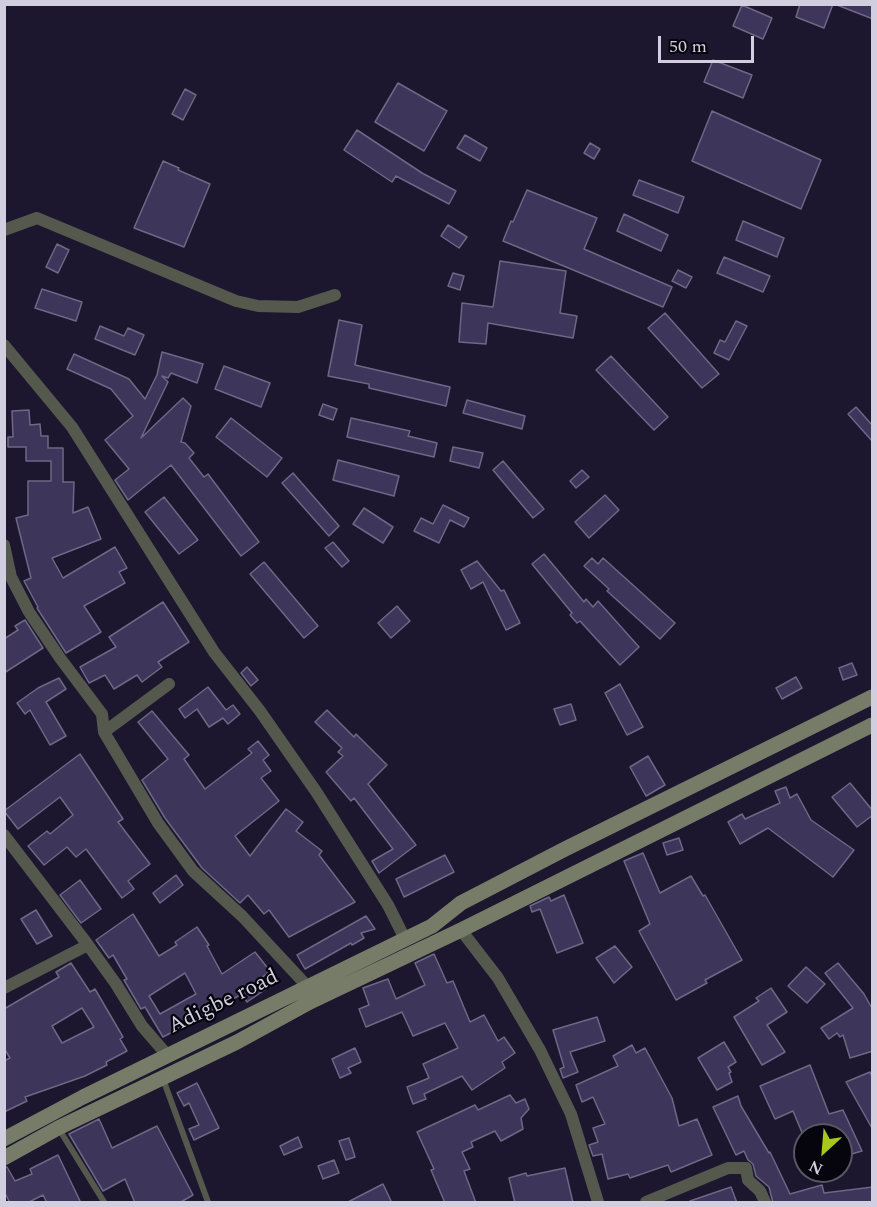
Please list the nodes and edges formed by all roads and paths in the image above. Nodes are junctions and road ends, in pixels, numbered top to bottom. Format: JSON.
{"nodes":[{"id":1,"x":4,"y":230,"type":"edge"},
{"id":2,"x":335,"y":295,"type":"dead end"},
{"id":3,"x":4,"y":345,"type":"edge"},
{"id":4,"x":4,"y":544,"type":"edge"},
{"id":5,"x":169,"y":684,"type":"dead end"},
{"id":6,"x":873,"y":698,"type":"edge"},
{"id":7,"x":873,"y":725,"type":"edge"},
{"id":8,"x":104,"y":732,"type":"junction"},
{"id":9,"x":4,"y":834,"type":"edge"},
{"id":10,"x":461,"y":930,"type":"junction"},
{"id":11,"x":405,"y":939,"type":"junction"},
{"id":12,"x":88,"y":945,"type":"junction"},
{"id":13,"x":308,"y":987,"type":"junction"},
{"id":14,"x":4,"y":988,"type":"edge"},
{"id":15,"x":168,"y":1056,"type":"junction"},
{"id":16,"x":163,"y":1079,"type":"junction"},
{"id":17,"x":58,"y":1128,"type":"junction"},
{"id":18,"x":7,"y":1134,"type":"edge"},
{"id":19,"x":4,"y":1158,"type":"edge"},
{"id":20,"x":104,"y":1203,"type":"edge"},
{"id":21,"x":208,"y":1203,"type":"edge"},
{"id":22,"x":598,"y":1203,"type":"edge"},
{"id":23,"x":646,"y":1203,"type":"edge"},
{"id":24,"x":765,"y":1203,"type":"edge"}],
"edges":[{"from":1,"to":2,"type":"street"},
{"from":3,"to":11,"type":"street"},
{"from":4,"to":8,"type":"street"},
{"from":5,"to":8,"type":"street"},
{"from":6,"to":11,"type":"main road","name":"Adigbe road"},
{"from":7,"to":10,"type":"main road"},
{"from":8,"to":13,"type":"street"},
{"from":9,"to":12,"type":"street"},
{"from":10,"to":16,"type":"main road"},
{"from":10,"to":22,"type":"street"},
{"from":11,"to":13,"type":"main road","name":"Adigbe road"},
{"from":12,"to":14,"type":"street"},
{"from":12,"to":15,"type":"street"},
{"from":13,"to":15,"type":"main road","name":"Adigbe road"},
{"from":15,"to":18,"type":"main road","name":"Adigbe road"},
{"from":16,"to":17,"type":"main road"},
{"from":16,"to":21,"type":"lane"},
{"from":17,"to":19,"type":"main road"},
{"from":17,"to":20,"type":"lane"},
{"from":23,"to":24,"type":"street"}]}
